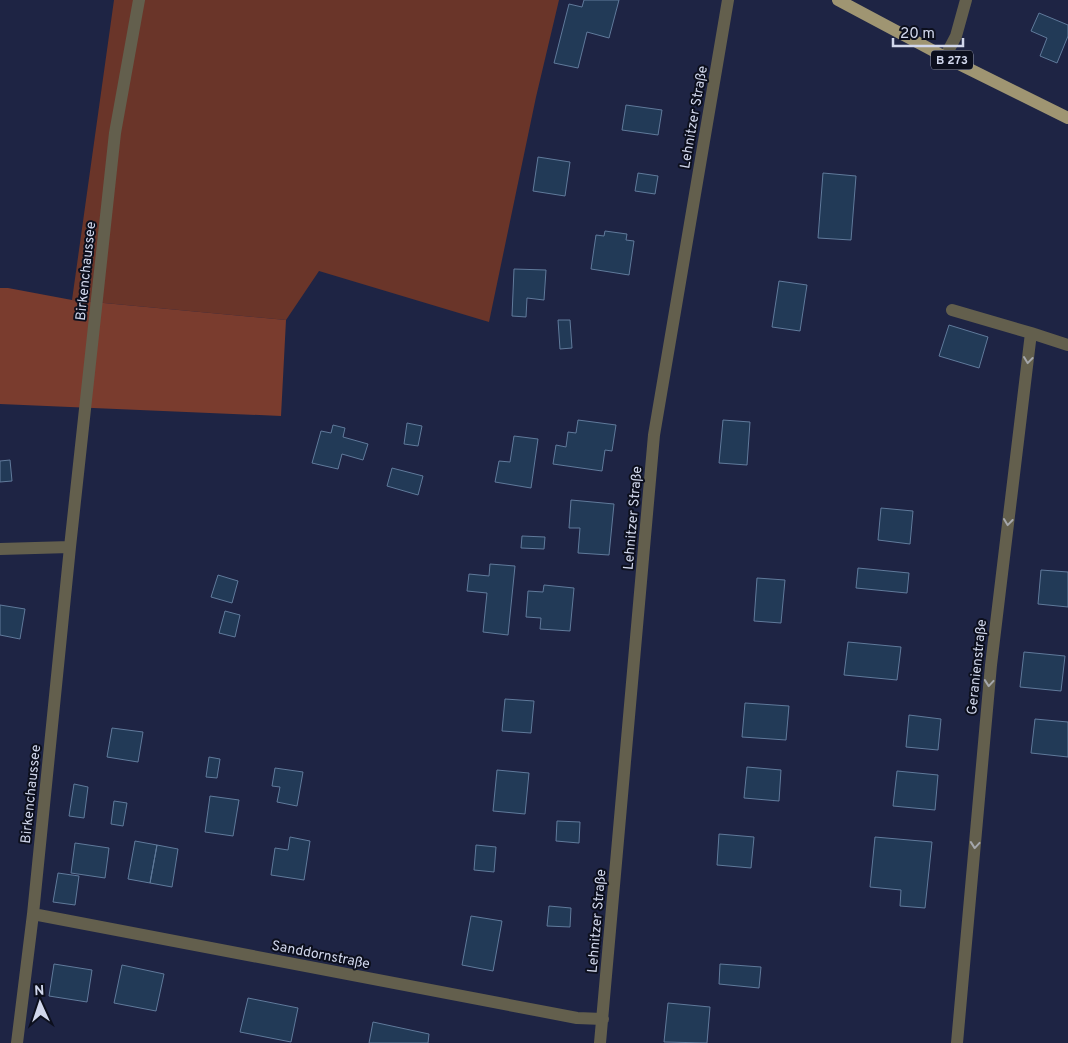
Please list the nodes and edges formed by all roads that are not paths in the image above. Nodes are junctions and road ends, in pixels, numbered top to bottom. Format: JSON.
{"nodes":[{"id":1,"x":139,"y":0,"type":"edge"},
{"id":2,"x":728,"y":0,"type":"edge"},
{"id":3,"x":838,"y":0,"type":"edge"},
{"id":4,"x":966,"y":0,"type":"edge"},
{"id":5,"x":946,"y":57,"type":"junction"},
{"id":6,"x":1068,"y":118,"type":"edge"},
{"id":7,"x":952,"y":310,"type":"dead end"},
{"id":8,"x":1031,"y":333,"type":"junction"},
{"id":9,"x":1068,"y":345,"type":"edge"},
{"id":10,"x":70,"y":547,"type":"junction"},
{"id":11,"x":0,"y":549,"type":"edge"},
{"id":12,"x":33,"y":914,"type":"junction"},
{"id":13,"x":602,"y":1019,"type":"junction"},
{"id":14,"x":17,"y":1043,"type":"edge"},
{"id":15,"x":600,"y":1043,"type":"edge"},
{"id":16,"x":958,"y":1043,"type":"edge"}],
"edges":[{"from":1,"to":10,"type":"street","name":"Birkenchaussee"},
{"from":2,"to":13,"type":"street","name":"Lehnitzer Straße"},
{"from":3,"to":5,"type":"main road","number":"B 273"},
{"from":4,"to":5,"type":"street"},
{"from":5,"to":6,"type":"main road","number":"B 273"},
{"from":7,"to":8,"type":"street"},
{"from":8,"to":9,"type":"street"},
{"from":8,"to":16,"type":"street","name":"Geranienstraße","one_way":true},
{"from":10,"to":11,"type":"street"},
{"from":10,"to":12,"type":"street","name":"Birkenchaussee"},
{"from":12,"to":13,"type":"street","name":"Sanddornstraße"},
{"from":12,"to":14,"type":"street","name":"Birkenchaussee"},
{"from":13,"to":15,"type":"street","name":"Lehnitzer Straße"}]}
